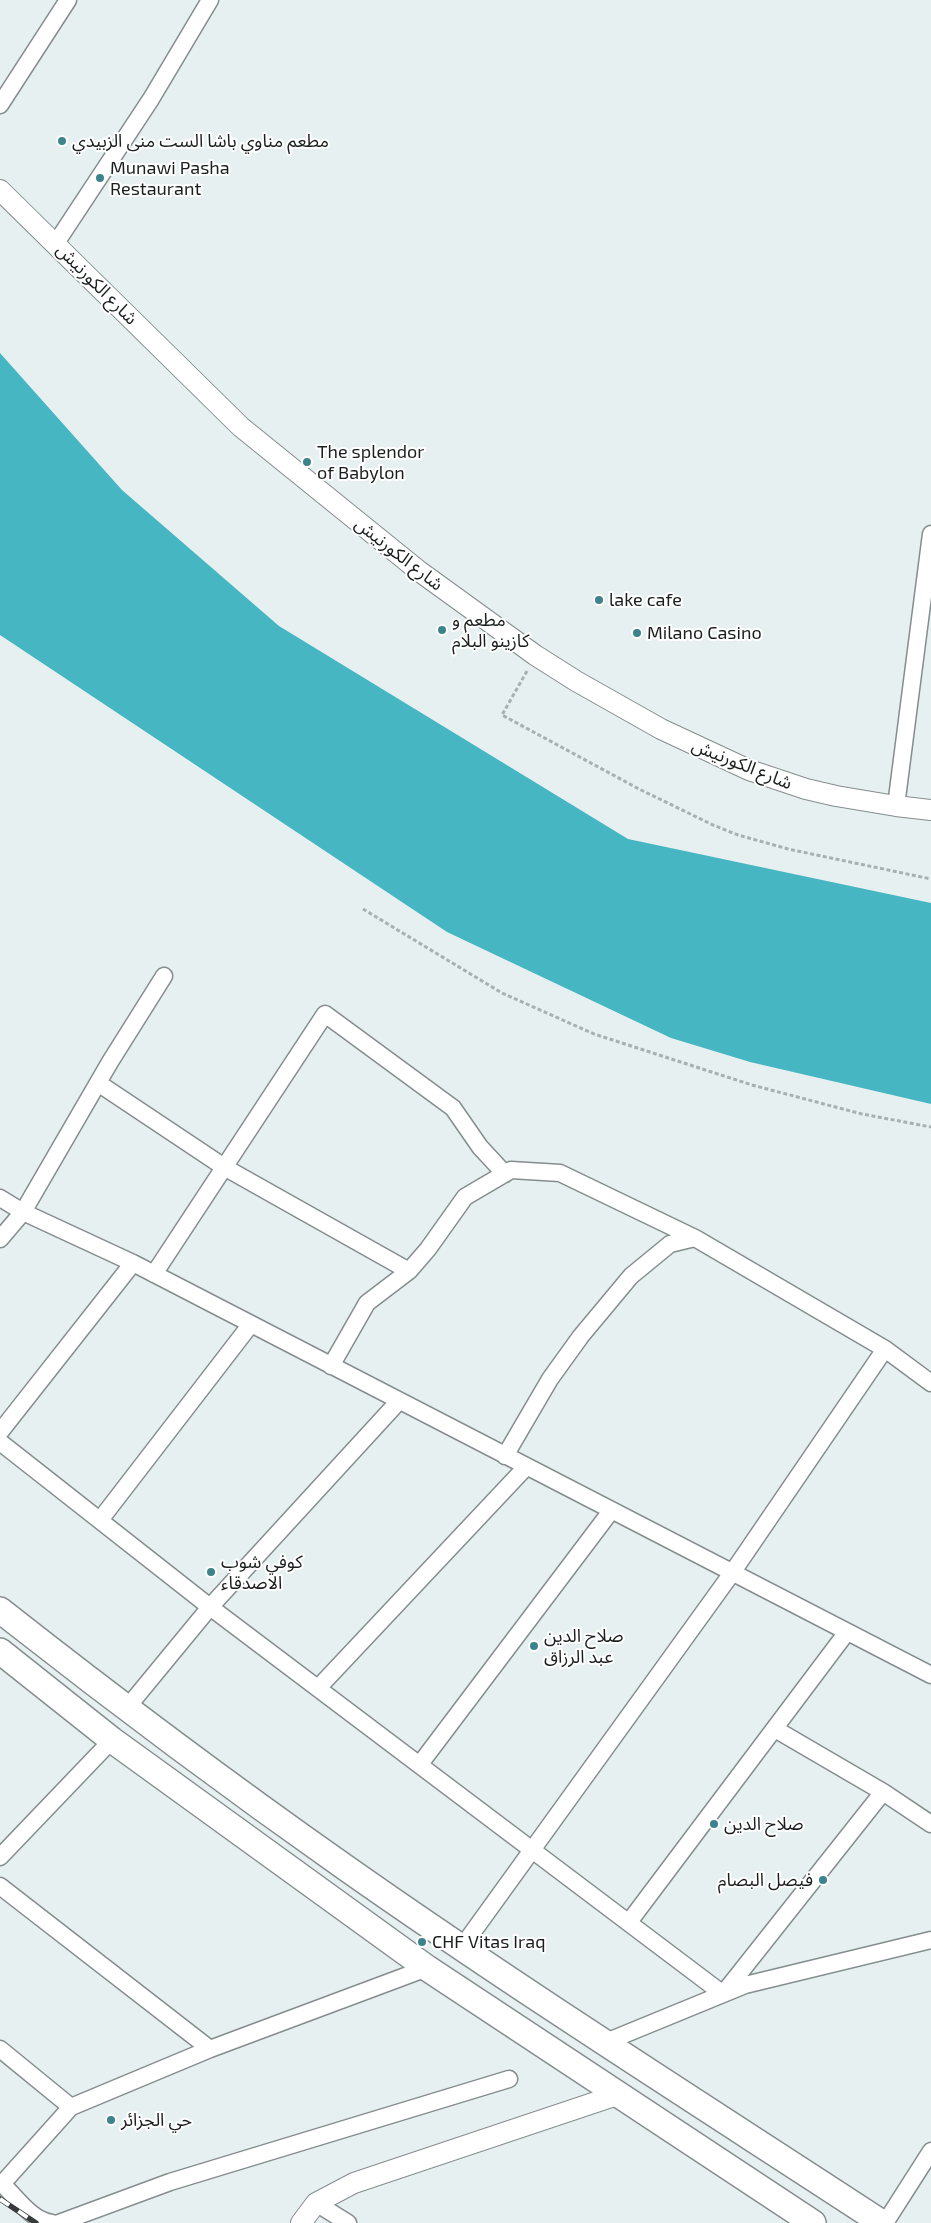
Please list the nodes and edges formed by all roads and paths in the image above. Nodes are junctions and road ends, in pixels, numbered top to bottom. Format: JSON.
{"nodes":[{"id":1,"x":68,"y":0,"type":"edge"},
{"id":2,"x":210,"y":0,"type":"edge"},
{"id":3,"x":0,"y":105,"type":"edge"},
{"id":4,"x":0,"y":190,"type":"edge"},
{"id":5,"x":56,"y":243,"type":"junction"},
{"id":6,"x":931,"y":534,"type":"edge"},
{"id":7,"x":535,"y":655,"type":"junction"},
{"id":8,"x":896,"y":806,"type":"junction"},
{"id":9,"x":931,"y":810,"type":"edge"},
{"id":10,"x":931,"y":879,"type":"edge"},
{"id":11,"x":363,"y":909,"type":"dead end"},
{"id":12,"x":164,"y":976,"type":"dead end"},
{"id":13,"x":98,"y":1083,"type":"junction"},
{"id":14,"x":931,"y":1127,"type":"edge"},
{"id":15,"x":224,"y":1167,"type":"junction"},
{"id":16,"x":505,"y":1174,"type":"junction"},
{"id":17,"x":0,"y":1198,"type":"edge"},
{"id":18,"x":23,"y":1212,"type":"junction"},
{"id":19,"x":694,"y":1238,"type":"junction"},
{"id":20,"x":0,"y":1239,"type":"edge"},
{"id":21,"x":132,"y":1263,"type":"junction"},
{"id":22,"x":409,"y":1271,"type":"junction"},
{"id":23,"x":154,"y":1274,"type":"junction"},
{"id":24,"x":251,"y":1324,"type":"junction"},
{"id":25,"x":885,"y":1349,"type":"junction"},
{"id":26,"x":331,"y":1366,"type":"junction"},
{"id":27,"x":931,"y":1383,"type":"edge"},
{"id":28,"x":399,"y":1401,"type":"junction"},
{"id":29,"x":0,"y":1432,"type":"edge"},
{"id":30,"x":0,"y":1442,"type":"edge"},
{"id":31,"x":505,"y":1456,"type":"junction"},
{"id":32,"x":526,"y":1467,"type":"junction"},
{"id":33,"x":611,"y":1511,"type":"junction"},
{"id":34,"x":100,"y":1520,"type":"junction"},
{"id":35,"x":732,"y":1573,"type":"junction"},
{"id":36,"x":210,"y":1607,"type":"junction"},
{"id":37,"x":0,"y":1610,"type":"edge"},
{"id":38,"x":847,"y":1632,"type":"junction"},
{"id":39,"x":0,"y":1651,"type":"edge"},
{"id":40,"x":931,"y":1675,"type":"edge"},
{"id":41,"x":318,"y":1688,"type":"junction"},
{"id":42,"x":126,"y":1709,"type":"junction"},
{"id":43,"x":775,"y":1730,"type":"junction"},
{"id":44,"x":112,"y":1740,"type":"junction"},
{"id":45,"x":420,"y":1764,"type":"junction"},
{"id":46,"x":883,"y":1792,"type":"junction"},
{"id":47,"x":931,"y":1824,"type":"edge"},
{"id":48,"x":533,"y":1848,"type":"junction"},
{"id":49,"x":0,"y":1857,"type":"edge"},
{"id":50,"x":0,"y":1886,"type":"edge"},
{"id":51,"x":629,"y":1922,"type":"junction"},
{"id":52,"x":931,"y":1940,"type":"edge"},
{"id":53,"x":462,"y":1947,"type":"junction"},
{"id":54,"x":427,"y":1968,"type":"junction"},
{"id":55,"x":723,"y":1994,"type":"junction"},
{"id":56,"x":606,"y":2042,"type":"junction"},
{"id":57,"x":0,"y":2049,"type":"edge"},
{"id":58,"x":210,"y":2049,"type":"junction"},
{"id":59,"x":639,"y":2064,"type":"junction"},
{"id":60,"x":510,"y":2079,"type":"dead end"},
{"id":61,"x":620,"y":2094,"type":"junction"},
{"id":62,"x":71,"y":2107,"type":"junction"},
{"id":63,"x":931,"y":2151,"type":"edge"},
{"id":64,"x":1,"y":2183,"type":"edge"},
{"id":65,"x":316,"y":2202,"type":"junction"},
{"id":66,"x":52,"y":2223,"type":"edge"},
{"id":67,"x":59,"y":2223,"type":"edge"},
{"id":68,"x":301,"y":2223,"type":"edge"},
{"id":69,"x":348,"y":2223,"type":"edge"},
{"id":70,"x":813,"y":2223,"type":"edge"},
{"id":71,"x":883,"y":2223,"type":"edge"}],
"edges":[{"from":1,"to":3,"type":"street"},
{"from":2,"to":5,"type":"street"},
{"from":4,"to":5,"type":"street","name":"شارع الكورنيش"},
{"from":5,"to":7,"type":"street","name":"شارع الكورنيش"},
{"from":6,"to":8,"type":"street"},
{"from":7,"to":8,"type":"street","name":"شارع الكورنيش"},
{"from":7,"to":10,"type":"path"},
{"from":8,"to":9,"type":"street","name":"شارع الكورنيش"},
{"from":11,"to":14,"type":"path"},
{"from":12,"to":13,"type":"street"},
{"from":13,"to":15,"type":"street"},
{"from":13,"to":18,"type":"street"},
{"from":15,"to":16,"type":"street"},
{"from":15,"to":22,"type":"street"},
{"from":15,"to":23,"type":"street"},
{"from":16,"to":19,"type":"street"},
{"from":16,"to":22,"type":"street"},
{"from":17,"to":18,"type":"street"},
{"from":18,"to":20,"type":"street"},
{"from":18,"to":21,"type":"street"},
{"from":19,"to":25,"type":"street"},
{"from":19,"to":31,"type":"street"},
{"from":21,"to":23,"type":"street"},
{"from":21,"to":29,"type":"street"},
{"from":22,"to":26,"type":"street"},
{"from":23,"to":24,"type":"street"},
{"from":24,"to":26,"type":"street"},
{"from":24,"to":34,"type":"street"},
{"from":25,"to":27,"type":"street"},
{"from":25,"to":35,"type":"street"},
{"from":26,"to":28,"type":"street"},
{"from":28,"to":31,"type":"street"},
{"from":28,"to":36,"type":"street"},
{"from":30,"to":34,"type":"street"},
{"from":31,"to":32,"type":"street"},
{"from":32,"to":33,"type":"street"},
{"from":32,"to":41,"type":"street"},
{"from":33,"to":35,"type":"street"},
{"from":33,"to":45,"type":"street"},
{"from":34,"to":36,"type":"street"},
{"from":35,"to":38,"type":"street"},
{"from":35,"to":48,"type":"street"},
{"from":36,"to":41,"type":"street"},
{"from":36,"to":42,"type":"street"},
{"from":37,"to":42,"type":"main road"},
{"from":38,"to":40,"type":"street"},
{"from":38,"to":43,"type":"street"},
{"from":39,"to":44,"type":"main road"},
{"from":41,"to":45,"type":"street"},
{"from":42,"to":53,"type":"main road"},
{"from":43,"to":46,"type":"street"},
{"from":43,"to":51,"type":"street"},
{"from":44,"to":49,"type":"street"},
{"from":44,"to":54,"type":"main road"},
{"from":45,"to":48,"type":"street"},
{"from":46,"to":47,"type":"street"},
{"from":46,"to":55,"type":"street"},
{"from":48,"to":51,"type":"street"},
{"from":48,"to":53,"type":"street"},
{"from":50,"to":58,"type":"street"},
{"from":51,"to":55,"type":"street"},
{"from":52,"to":55,"type":"street"},
{"from":53,"to":56,"type":"main road"},
{"from":54,"to":58,"type":"street"},
{"from":54,"to":61,"type":"main road"},
{"from":55,"to":56,"type":"street"},
{"from":56,"to":59,"type":"main road"},
{"from":57,"to":62,"type":"street"},
{"from":58,"to":62,"type":"street"},
{"from":59,"to":61,"type":"main road"},
{"from":59,"to":71,"type":"main road"},
{"from":60,"to":67,"type":"street"},
{"from":61,"to":65,"type":"street"},
{"from":61,"to":70,"type":"main road"},
{"from":62,"to":64,"type":"street"},
{"from":63,"to":71,"type":"street"},
{"from":64,"to":66,"type":"street"},
{"from":65,"to":68,"type":"street"},
{"from":65,"to":69,"type":"street"}]}
